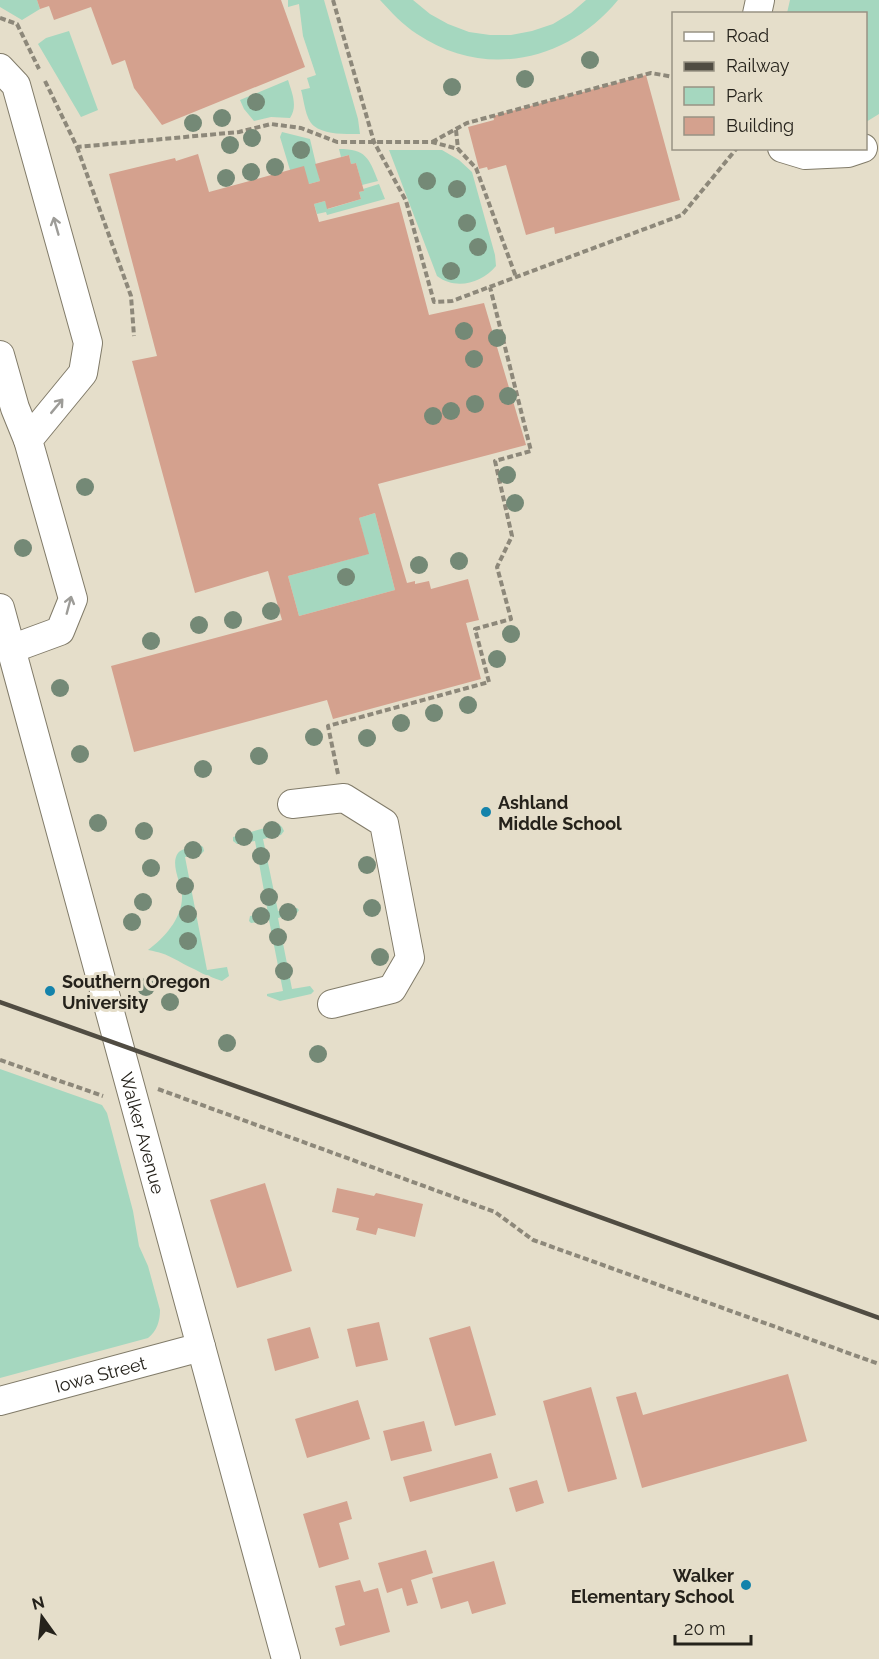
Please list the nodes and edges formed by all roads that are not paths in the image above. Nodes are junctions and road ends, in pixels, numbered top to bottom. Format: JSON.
{"nodes":[{"id":1,"x":0,"y":68,"type":"edge"},
{"id":2,"x":789,"y":150,"type":"edge"},
{"id":3,"x":858,"y":150,"type":"edge"},
{"id":4,"x":0,"y":355,"type":"edge"},
{"id":5,"x":28,"y":440,"type":"junction"},
{"id":6,"x":0,"y":608,"type":"edge"},
{"id":7,"x":11,"y":649,"type":"junction"},
{"id":8,"x":292,"y":804,"type":"dead end"},
{"id":9,"x":332,"y":1004,"type":"dead end"},
{"id":10,"x":201,"y":1347,"type":"junction"},
{"id":11,"x":0,"y":1401,"type":"edge"},
{"id":12,"x":286,"y":1659,"type":"edge"}],
"edges":[{"from":5,"to":1,"type":"street","one_way":true},
{"from":2,"to":3,"type":"street"},
{"from":4,"to":5,"type":"street"},
{"from":7,"to":5,"type":"street","one_way":true},
{"from":6,"to":7,"type":"street","name":"Walker Avenue"},
{"from":7,"to":10,"type":"street","name":"Walker Avenue"},
{"from":8,"to":9,"type":"street"},
{"from":10,"to":11,"type":"street","name":"Iowa Street"},
{"from":10,"to":12,"type":"street","name":"Walker Avenue"}]}
